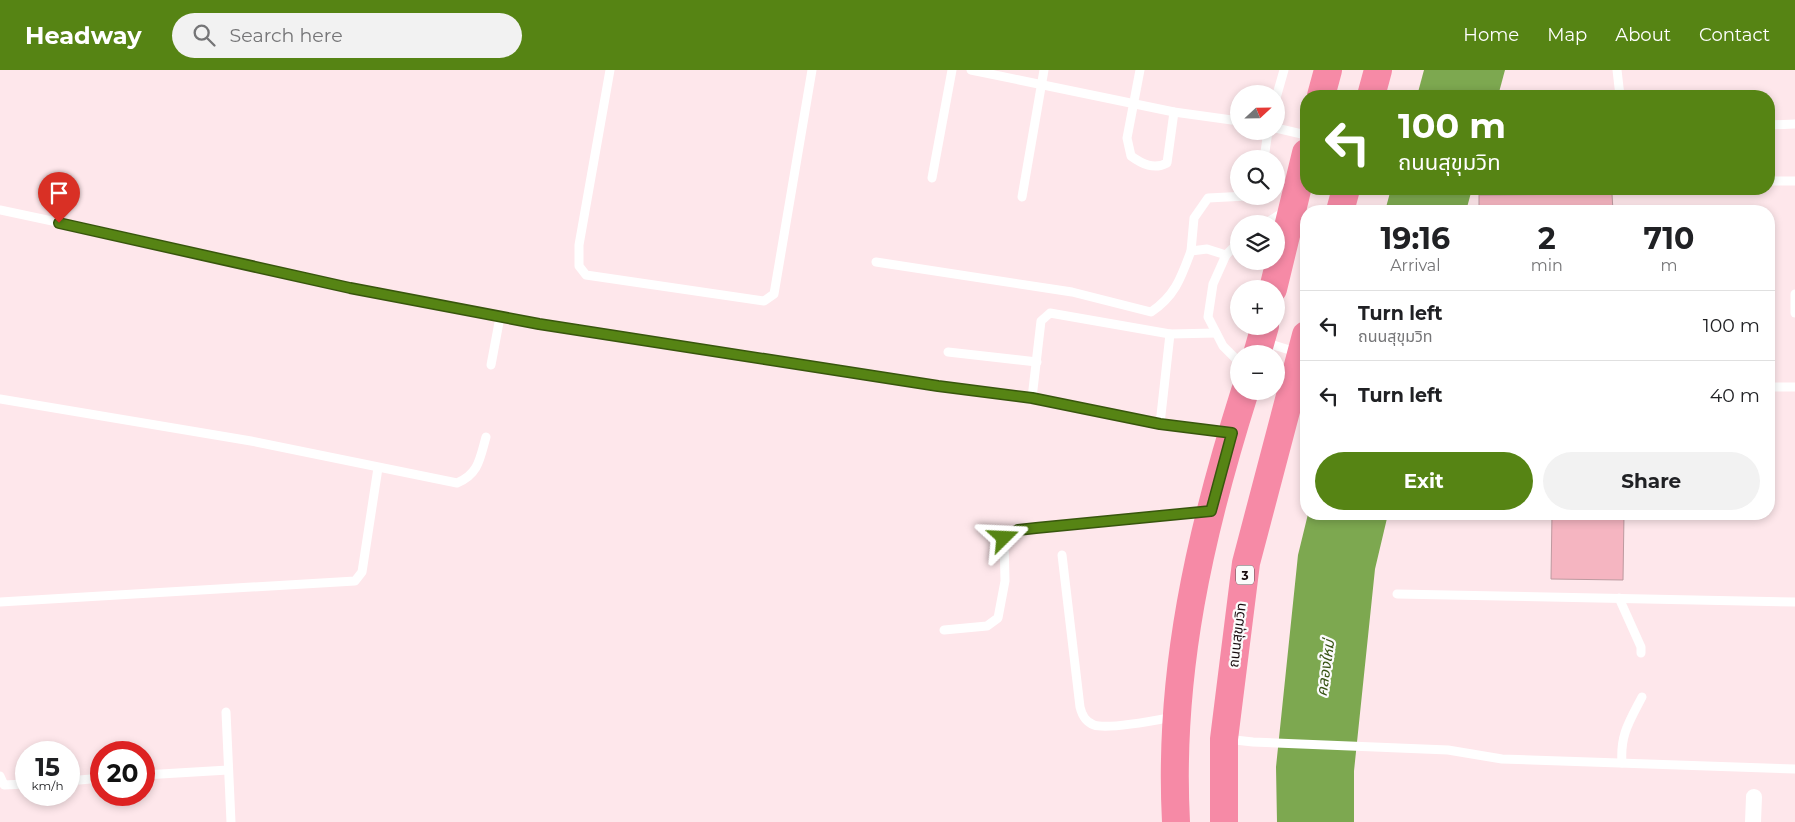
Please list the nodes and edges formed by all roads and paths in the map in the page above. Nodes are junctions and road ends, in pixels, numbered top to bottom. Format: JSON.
{"nodes":[{"id":1,"x":610,"y":70,"type":"edge"},
{"id":2,"x":812,"y":70,"type":"edge"},
{"id":3,"x":952,"y":70,"type":"edge"},
{"id":4,"x":971,"y":70,"type":"edge"},
{"id":5,"x":1044,"y":70,"type":"edge"},
{"id":6,"x":1140,"y":70,"type":"edge"},
{"id":7,"x":1284,"y":70,"type":"edge"},
{"id":8,"x":1328,"y":70,"type":"edge"},
{"id":9,"x":1378,"y":70,"type":"edge"},
{"id":10,"x":1618,"y":70,"type":"edge"},
{"id":11,"x":1041,"y":85,"type":"junction"},
{"id":12,"x":1280,"y":85,"type":"edge"},
{"id":13,"x":1323,"y":90,"type":"edge"},
{"id":14,"x":1372,"y":90,"type":"edge"},
{"id":15,"x":1620,"y":90,"type":"edge"},
{"id":16,"x":1134,"y":104,"type":"junction"},
{"id":17,"x":1174,"y":112,"type":"junction"},
{"id":18,"x":1230,"y":121,"type":"edge"},
{"id":19,"x":1795,"y":124,"type":"edge"},
{"id":20,"x":1775,"y":125,"type":"edge"},
{"id":21,"x":1285,"y":130,"type":"edge"},
{"id":22,"x":1300,"y":134,"type":"edge"},
{"id":23,"x":1300,"y":177,"type":"edge"},
{"id":24,"x":932,"y":178,"type":"dead end"},
{"id":25,"x":1775,"y":181,"type":"edge"},
{"id":26,"x":1795,"y":181,"type":"edge"},
{"id":27,"x":1022,"y":197,"type":"dead end"},
{"id":28,"x":1230,"y":197,"type":"edge"},
{"id":29,"x":1293,"y":205,"type":"junction"},
{"id":30,"x":0,"y":210,"type":"edge"},
{"id":31,"x":1278,"y":215,"type":"edge"},
{"id":32,"x":1230,"y":251,"type":"edge"},
{"id":33,"x":1190,"y":252,"type":"junction"},
{"id":34,"x":1226,"y":255,"type":"junction"},
{"id":35,"x":876,"y":262,"type":"dead end"},
{"id":36,"x":1276,"y":280,"type":"edge"},
{"id":37,"x":1795,"y":294,"type":"edge"},
{"id":38,"x":1795,"y":313,"type":"edge"},
{"id":39,"x":500,"y":317,"type":"junction"},
{"id":40,"x":1170,"y":334,"type":"junction"},
{"id":41,"x":1216,"y":334,"type":"junction"},
{"id":42,"x":1261,"y":340,"type":"edge"},
{"id":43,"x":1300,"y":347,"type":"edge"},
{"id":44,"x":948,"y":352,"type":"dead end"},
{"id":45,"x":1230,"y":354,"type":"edge"},
{"id":46,"x":1037,"y":362,"type":"junction"},
{"id":47,"x":491,"y":365,"type":"dead end"},
{"id":48,"x":1300,"y":366,"type":"edge"},
{"id":49,"x":1775,"y":387,"type":"edge"},
{"id":50,"x":1795,"y":388,"type":"edge"},
{"id":51,"x":1032,"y":398,"type":"junction"},
{"id":52,"x":0,"y":399,"type":"edge"},
{"id":53,"x":1242,"y":400,"type":"edge"},
{"id":54,"x":1160,"y":424,"type":"junction"},
{"id":55,"x":1232,"y":433,"type":"junction"},
{"id":56,"x":486,"y":437,"type":"dead end"},
{"id":57,"x":378,"y":468,"type":"junction"},
{"id":58,"x":1211,"y":511,"type":"junction"},
{"id":59,"x":1062,"y":555,"type":"dead end"},
{"id":60,"x":1397,"y":594,"type":"dead end"},
{"id":61,"x":1619,"y":598,"type":"junction"},
{"id":62,"x":0,"y":602,"type":"edge"},
{"id":63,"x":1795,"y":602,"type":"edge"},
{"id":64,"x":944,"y":630,"type":"dead end"},
{"id":65,"x":1641,"y":653,"type":"dead end"},
{"id":66,"x":1642,"y":697,"type":"dead end"},
{"id":67,"x":226,"y":712,"type":"dead end"},
{"id":68,"x":1176,"y":716,"type":"junction"},
{"id":69,"x":1224,"y":739,"type":"junction"},
{"id":70,"x":1622,"y":763,"type":"junction"},
{"id":71,"x":228,"y":770,"type":"junction"},
{"id":72,"x":1795,"y":770,"type":"edge"},
{"id":73,"x":155,"y":775,"type":"edge"},
{"id":74,"x":0,"y":776,"type":"edge"},
{"id":75,"x":15,"y":784,"type":"edge"},
{"id":76,"x":1754,"y":797,"type":"dead end"},
{"id":77,"x":231,"y":822,"type":"edge"},
{"id":78,"x":1176,"y":822,"type":"edge"},
{"id":79,"x":1224,"y":822,"type":"edge"},
{"id":80,"x":1753,"y":822,"type":"edge"}],
"edges":[{"from":1,"to":2,"type":"lane"},
{"from":3,"to":24,"type":"lane"},
{"from":4,"to":11,"type":"lane"},
{"from":5,"to":11,"type":"lane"},
{"from":6,"to":16,"type":"lane"},
{"from":7,"to":12,"type":"lane"},
{"from":8,"to":13,"type":"highway"},
{"from":9,"to":14,"type":"highway"},
{"from":10,"to":15,"type":"lane"},
{"from":11,"to":16,"type":"lane"},
{"from":11,"to":27,"type":"lane"},
{"from":16,"to":17,"type":"lane"},
{"from":16,"to":17,"type":"lane"},
{"from":17,"to":18,"type":"lane"},
{"from":19,"to":20,"type":"lane"},
{"from":21,"to":22,"type":"lane"},
{"from":23,"to":29,"type":"highway"},
{"from":25,"to":26,"type":"lane"},
{"from":28,"to":33,"type":"lane"},
{"from":29,"to":31,"type":"lane"},
{"from":29,"to":36,"type":"highway"},
{"from":30,"to":39,"type":"lane"},
{"from":32,"to":34,"type":"lane"},
{"from":33,"to":34,"type":"lane"},
{"from":33,"to":35,"type":"lane"},
{"from":34,"to":41,"type":"lane"},
{"from":37,"to":38,"type":"lane"},
{"from":39,"to":47,"type":"lane"},
{"from":39,"to":51,"type":"lane"},
{"from":40,"to":41,"type":"lane"},
{"from":40,"to":46,"type":"lane"},
{"from":40,"to":54,"type":"lane"},
{"from":41,"to":45,"type":"lane"},
{"from":42,"to":43,"type":"lane"},
{"from":44,"to":46,"type":"lane"},
{"from":46,"to":51,"type":"lane"},
{"from":48,"to":69,"type":"highway","name":"ถนนสุขุมวิท","number":"3"},
{"from":49,"to":50,"type":"lane"},
{"from":51,"to":54,"type":"lane"},
{"from":52,"to":57,"type":"lane"},
{"from":53,"to":55,"type":"highway"},
{"from":54,"to":55,"type":"lane"},
{"from":55,"to":58,"type":"highway"},
{"from":56,"to":57,"type":"lane"},
{"from":57,"to":62,"type":"lane"},
{"from":58,"to":64,"type":"lane"},
{"from":58,"to":68,"type":"highway"},
{"from":59,"to":68,"type":"lane"},
{"from":60,"to":61,"type":"lane"},
{"from":61,"to":63,"type":"lane"},
{"from":61,"to":65,"type":"lane"},
{"from":66,"to":70,"type":"lane"},
{"from":67,"to":71,"type":"lane"},
{"from":68,"to":78,"type":"highway"},
{"from":69,"to":70,"type":"lane"},
{"from":69,"to":79,"type":"highway","name":"ถนนสุขุมวิท","number":"3"},
{"from":70,"to":72,"type":"lane"},
{"from":71,"to":73,"type":"lane"},
{"from":71,"to":77,"type":"lane"},
{"from":74,"to":75,"type":"lane"},
{"from":76,"to":80,"type":"street"}]}
